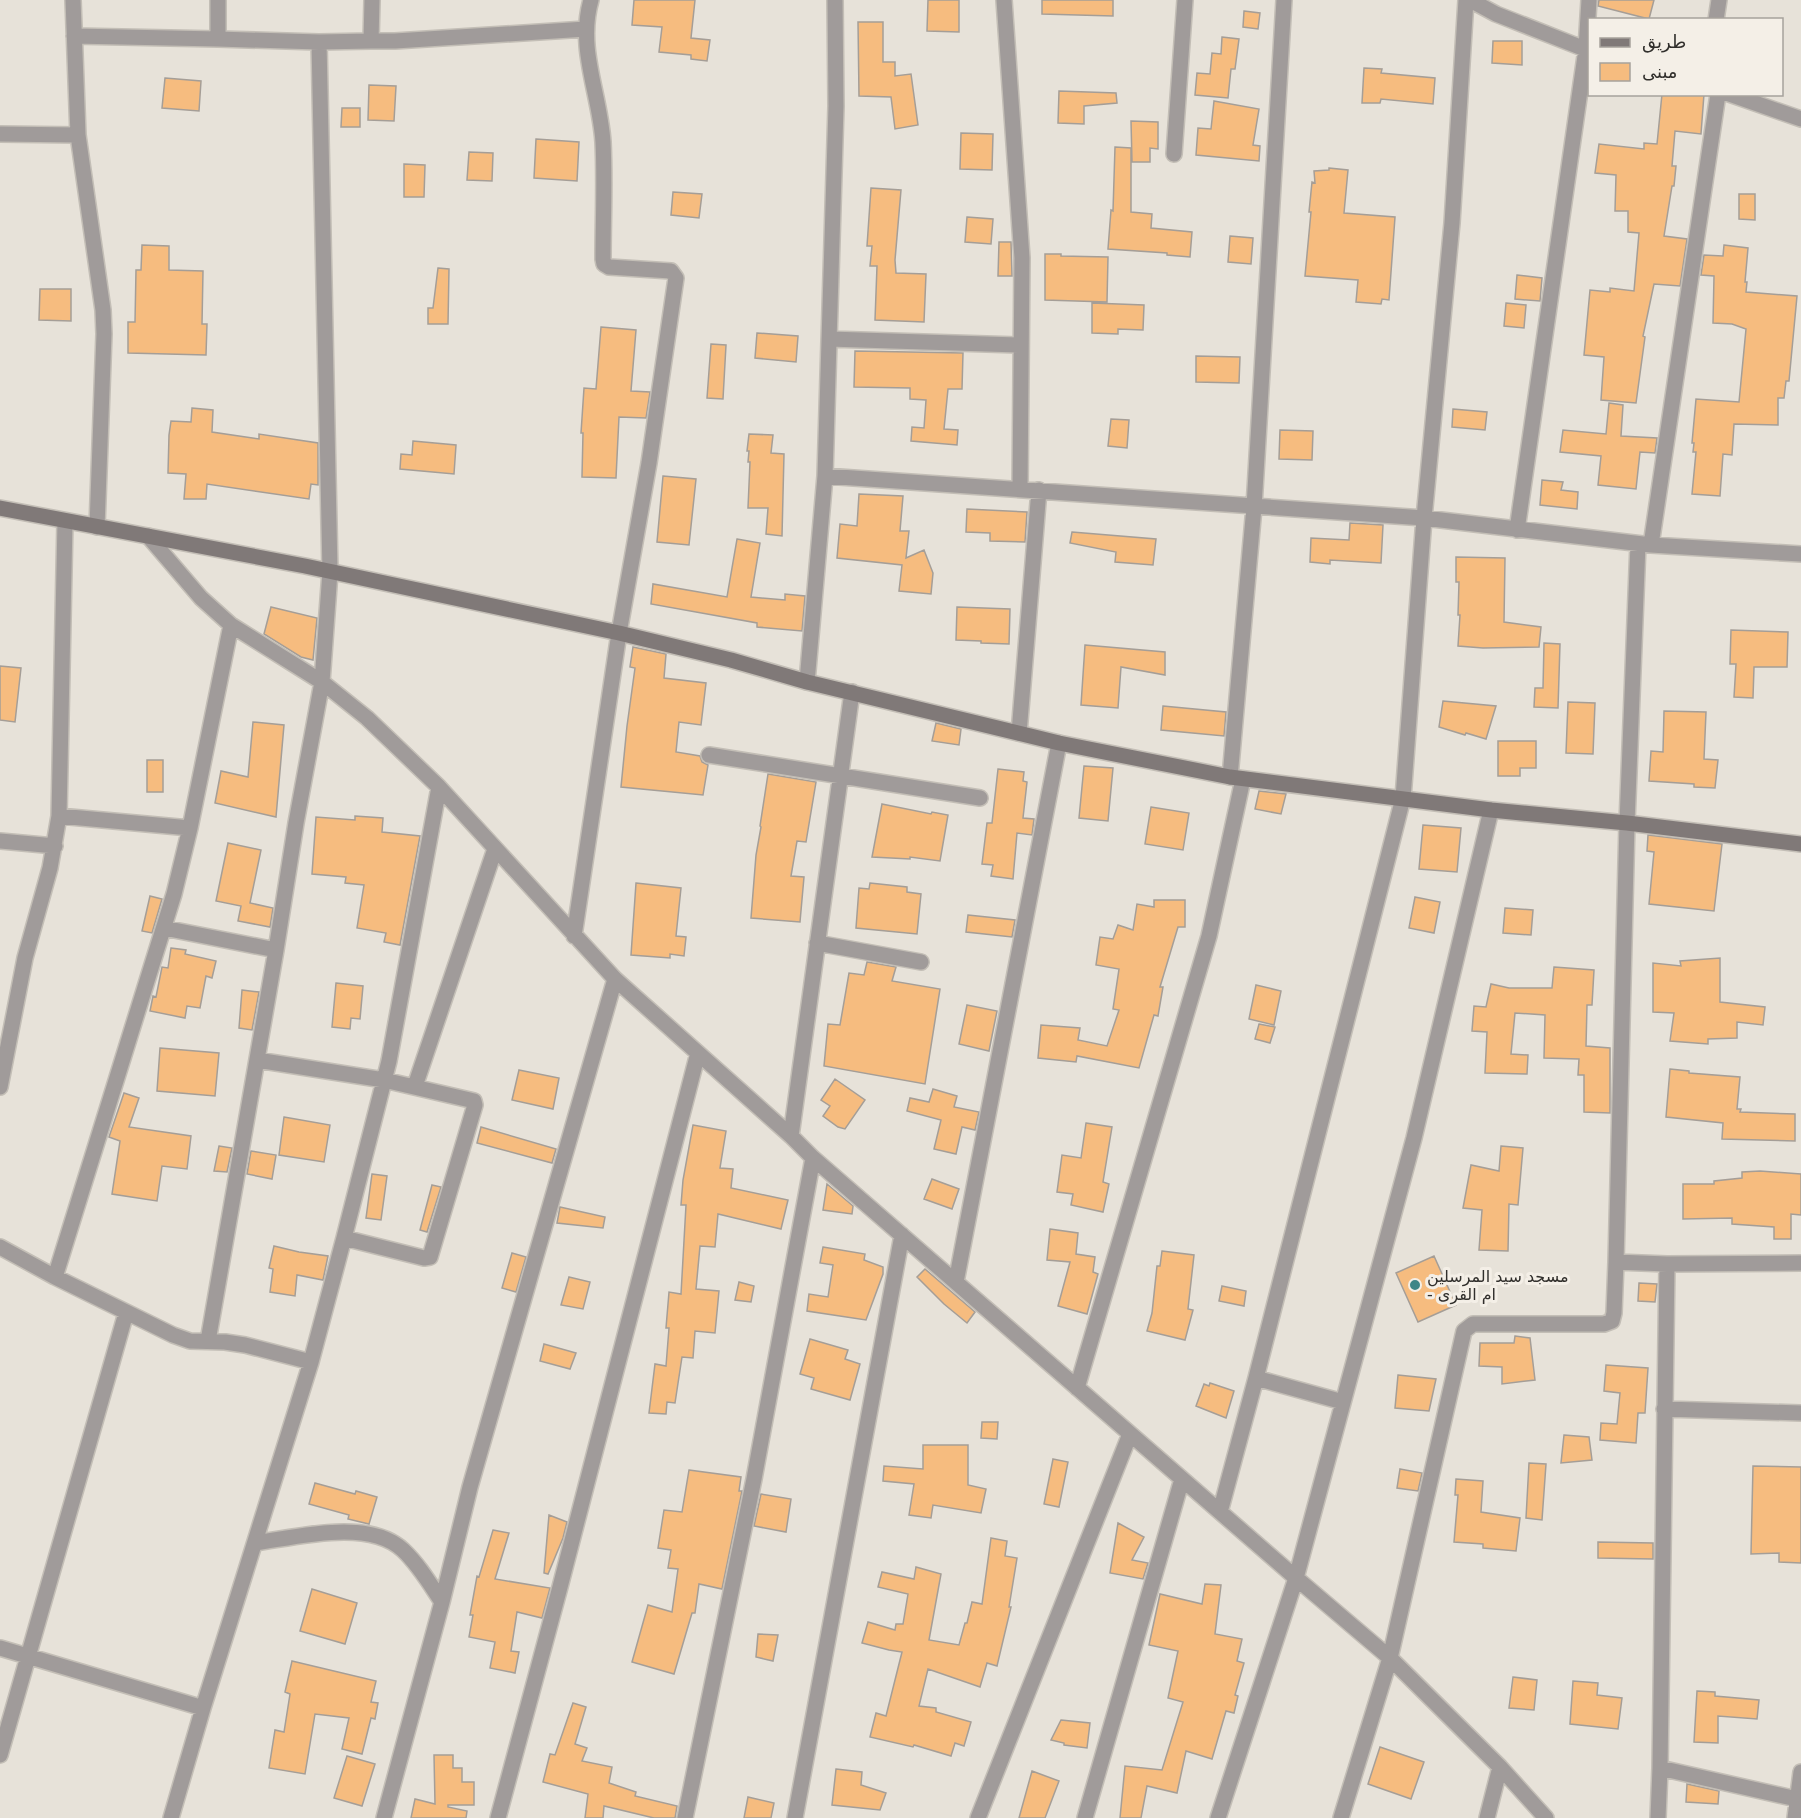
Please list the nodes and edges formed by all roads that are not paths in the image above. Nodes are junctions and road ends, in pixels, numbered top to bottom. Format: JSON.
{"nodes":[{"id":1,"x":73,"y":0,"type":"edge"},
{"id":2,"x":218,"y":0,"type":"edge"},
{"id":3,"x":372,"y":0,"type":"edge"},
{"id":4,"x":591,"y":0,"type":"edge"},
{"id":5,"x":835,"y":0,"type":"edge"},
{"id":6,"x":1004,"y":0,"type":"edge"},
{"id":7,"x":1185,"y":0,"type":"edge"},
{"id":8,"x":1284,"y":0,"type":"edge"},
{"id":9,"x":1466,"y":0,"type":"edge"},
{"id":10,"x":1470,"y":0,"type":"edge"},
{"id":11,"x":1589,"y":0,"type":"edge"},
{"id":12,"x":1719,"y":0,"type":"edge"},
{"id":13,"x":1589,"y":18,"type":"edge"},
{"id":14,"x":1716,"y":18,"type":"edge"},
{"id":15,"x":586,"y":29,"type":"junction"},
{"id":16,"x":74,"y":36,"type":"junction"},
{"id":17,"x":218,"y":39,"type":"junction"},
{"id":18,"x":371,"y":41,"type":"junction"},
{"id":19,"x":319,"y":42,"type":"junction"},
{"id":20,"x":1588,"y":50,"type":"edge"},
{"id":21,"x":1718,"y":96,"type":"edge"},
{"id":22,"x":1735,"y":96,"type":"edge"},
{"id":23,"x":1801,"y":119,"type":"edge"},
{"id":24,"x":0,"y":134,"type":"edge"},
{"id":25,"x":78,"y":135,"type":"junction"},
{"id":26,"x":1174,"y":154,"type":"dead end"},
{"id":27,"x":829,"y":339,"type":"junction"},
{"id":28,"x":1021,"y":345,"type":"junction"},
{"id":29,"x":825,"y":476,"type":"junction"},
{"id":30,"x":1020,"y":489,"type":"junction"},
{"id":31,"x":1039,"y":490,"type":"junction"},
{"id":32,"x":1254,"y":507,"type":"junction"},
{"id":33,"x":0,"y":508,"type":"edge"},
{"id":34,"x":1424,"y":518,"type":"junction"},
{"id":35,"x":65,"y":521,"type":"junction"},
{"id":36,"x":98,"y":527,"type":"junction"},
{"id":37,"x":1517,"y":530,"type":"junction"},
{"id":38,"x":148,"y":536,"type":"junction"},
{"id":39,"x":1644,"y":544,"type":"junction"},
{"id":40,"x":1801,"y":554,"type":"edge"},
{"id":41,"x":330,"y":572,"type":"junction"},
{"id":42,"x":231,"y":625,"type":"junction"},
{"id":43,"x":619,"y":633,"type":"junction"},
{"id":44,"x":322,"y":682,"type":"junction"},
{"id":45,"x":807,"y":682,"type":"junction"},
{"id":46,"x":852,"y":692,"type":"junction"},
{"id":47,"x":1019,"y":733,"type":"junction"},
{"id":48,"x":1059,"y":743,"type":"junction"},
{"id":49,"x":709,"y":755,"type":"dead end"},
{"id":50,"x":840,"y":775,"type":"junction"},
{"id":51,"x":1237,"y":778,"type":"junction"},
{"id":52,"x":439,"y":787,"type":"junction"},
{"id":53,"x":980,"y":798,"type":"dead end"},
{"id":54,"x":1403,"y":798,"type":"junction"},
{"id":55,"x":1491,"y":810,"type":"junction"},
{"id":56,"x":59,"y":816,"type":"junction"},
{"id":57,"x":1627,"y":823,"type":"junction"},
{"id":58,"x":190,"y":828,"type":"junction"},
{"id":59,"x":0,"y":841,"type":"edge"},
{"id":60,"x":1801,"y":844,"type":"edge"},
{"id":61,"x":55,"y":846,"type":"junction"},
{"id":62,"x":495,"y":849,"type":"junction"},
{"id":63,"x":164,"y":927,"type":"junction"},
{"id":64,"x":574,"y":936,"type":"junction"},
{"id":65,"x":817,"y":943,"type":"junction"},
{"id":66,"x":276,"y":950,"type":"junction"},
{"id":67,"x":921,"y":962,"type":"dead end"},
{"id":68,"x":615,"y":979,"type":"junction"},
{"id":69,"x":698,"y":1053,"type":"junction"},
{"id":70,"x":257,"y":1060,"type":"junction"},
{"id":71,"x":384,"y":1080,"type":"junction"},
{"id":72,"x":415,"y":1086,"type":"junction"},
{"id":73,"x":0,"y":1087,"type":"edge"},
{"id":74,"x":791,"y":1136,"type":"junction"},
{"id":75,"x":813,"y":1158,"type":"junction"},
{"id":76,"x":902,"y":1235,"type":"junction"},
{"id":77,"x":344,"y":1238,"type":"junction"},
{"id":78,"x":0,"y":1247,"type":"edge"},
{"id":79,"x":1616,"y":1262,"type":"junction"},
{"id":80,"x":1801,"y":1263,"type":"edge"},
{"id":81,"x":1667,"y":1264,"type":"junction"},
{"id":82,"x":55,"y":1277,"type":"junction"},
{"id":83,"x":956,"y":1282,"type":"junction"},
{"id":84,"x":126,"y":1313,"type":"junction"},
{"id":85,"x":208,"y":1341,"type":"junction"},
{"id":86,"x":311,"y":1362,"type":"junction"},
{"id":87,"x":1256,"y":1378,"type":"junction"},
{"id":88,"x":1077,"y":1388,"type":"junction"},
{"id":89,"x":1343,"y":1402,"type":"junction"},
{"id":90,"x":1665,"y":1409,"type":"junction"},
{"id":91,"x":1801,"y":1413,"type":"edge"},
{"id":92,"x":1130,"y":1434,"type":"junction"},
{"id":93,"x":1182,"y":1479,"type":"junction"},
{"id":94,"x":1220,"y":1512,"type":"junction"},
{"id":95,"x":255,"y":1543,"type":"junction"},
{"id":96,"x":1296,"y":1578,"type":"junction"},
{"id":97,"x":442,"y":1602,"type":"junction"},
{"id":98,"x":0,"y":1648,"type":"edge"},
{"id":99,"x":27,"y":1656,"type":"junction"},
{"id":100,"x":1390,"y":1658,"type":"junction"},
{"id":101,"x":203,"y":1708,"type":"junction"},
{"id":102,"x":0,"y":1755,"type":"edge"},
{"id":103,"x":1500,"y":1767,"type":"junction"},
{"id":104,"x":1660,"y":1768,"type":"junction"},
{"id":105,"x":1801,"y":1772,"type":"edge"},
{"id":106,"x":1799,"y":1800,"type":"edge"},
{"id":107,"x":171,"y":1818,"type":"edge"},
{"id":108,"x":384,"y":1818,"type":"edge"},
{"id":109,"x":498,"y":1818,"type":"edge"},
{"id":110,"x":686,"y":1818,"type":"edge"},
{"id":111,"x":795,"y":1818,"type":"edge"},
{"id":112,"x":978,"y":1818,"type":"edge"},
{"id":113,"x":1085,"y":1818,"type":"edge"},
{"id":114,"x":1218,"y":1818,"type":"edge"},
{"id":115,"x":1341,"y":1818,"type":"edge"},
{"id":116,"x":1487,"y":1818,"type":"edge"},
{"id":117,"x":1546,"y":1818,"type":"edge"},
{"id":118,"x":1658,"y":1818,"type":"edge"},
{"id":119,"x":1795,"y":1818,"type":"edge"}],
"edges":[{"from":1,"to":16,"type":"street"},
{"from":2,"to":17,"type":"street"},
{"from":3,"to":18,"type":"street"},
{"from":4,"to":15,"type":"street"},
{"from":5,"to":27,"type":"street"},
{"from":6,"to":28,"type":"street"},
{"from":7,"to":26,"type":"street"},
{"from":8,"to":32,"type":"street"},
{"from":9,"to":34,"type":"street"},
{"from":10,"to":20,"type":"street"},
{"from":11,"to":13,"type":"street"},
{"from":12,"to":14,"type":"street"},
{"from":15,"to":18,"type":"street"},
{"from":15,"to":43,"type":"street"},
{"from":16,"to":17,"type":"street"},
{"from":16,"to":25,"type":"street"},
{"from":17,"to":19,"type":"street"},
{"from":18,"to":19,"type":"street"},
{"from":19,"to":41,"type":"street"},
{"from":20,"to":37,"type":"street"},
{"from":21,"to":39,"type":"street"},
{"from":22,"to":23,"type":"street"},
{"from":24,"to":25,"type":"street"},
{"from":25,"to":36,"type":"street"},
{"from":27,"to":28,"type":"street"},
{"from":27,"to":29,"type":"street"},
{"from":28,"to":30,"type":"street"},
{"from":29,"to":30,"type":"street"},
{"from":29,"to":45,"type":"street"},
{"from":30,"to":31,"type":"street"},
{"from":31,"to":32,"type":"street"},
{"from":31,"to":47,"type":"street"},
{"from":32,"to":34,"type":"street"},
{"from":32,"to":51,"type":"street"},
{"from":33,"to":35,"type":"street"},
{"from":34,"to":37,"type":"street"},
{"from":34,"to":54,"type":"street"},
{"from":35,"to":36,"type":"street"},
{"from":35,"to":56,"type":"street"},
{"from":36,"to":38,"type":"street"},
{"from":37,"to":39,"type":"street"},
{"from":38,"to":41,"type":"street"},
{"from":38,"to":42,"type":"street"},
{"from":39,"to":40,"type":"street"},
{"from":39,"to":57,"type":"street"},
{"from":41,"to":43,"type":"street"},
{"from":41,"to":44,"type":"street"},
{"from":42,"to":44,"type":"street"},
{"from":42,"to":58,"type":"street"},
{"from":43,"to":45,"type":"street"},
{"from":43,"to":64,"type":"street"},
{"from":44,"to":52,"type":"street"},
{"from":44,"to":66,"type":"street"},
{"from":45,"to":46,"type":"street"},
{"from":46,"to":47,"type":"street"},
{"from":46,"to":50,"type":"street"},
{"from":47,"to":48,"type":"street"},
{"from":48,"to":51,"type":"street"},
{"from":48,"to":83,"type":"street"},
{"from":49,"to":50,"type":"street"},
{"from":50,"to":53,"type":"street"},
{"from":50,"to":65,"type":"street"},
{"from":51,"to":54,"type":"street"},
{"from":51,"to":88,"type":"street"},
{"from":52,"to":62,"type":"street"},
{"from":52,"to":71,"type":"street"},
{"from":54,"to":55,"type":"street"},
{"from":54,"to":87,"type":"street"},
{"from":55,"to":57,"type":"street"},
{"from":55,"to":89,"type":"street"},
{"from":56,"to":58,"type":"street"},
{"from":56,"to":61,"type":"street"},
{"from":57,"to":60,"type":"street"},
{"from":57,"to":79,"type":"street"},
{"from":58,"to":63,"type":"street"},
{"from":59,"to":61,"type":"street"},
{"from":61,"to":73,"type":"street"},
{"from":62,"to":64,"type":"street"},
{"from":62,"to":72,"type":"street"},
{"from":63,"to":66,"type":"street"},
{"from":63,"to":82,"type":"street"},
{"from":64,"to":68,"type":"street"},
{"from":65,"to":67,"type":"street"},
{"from":65,"to":74,"type":"street"},
{"from":66,"to":70,"type":"street"},
{"from":68,"to":69,"type":"street"},
{"from":68,"to":97,"type":"street"},
{"from":69,"to":74,"type":"street"},
{"from":69,"to":109,"type":"street"},
{"from":70,"to":71,"type":"street"},
{"from":70,"to":85,"type":"street"},
{"from":71,"to":72,"type":"street"},
{"from":71,"to":77,"type":"street"},
{"from":72,"to":77,"type":"street"},
{"from":74,"to":75,"type":"street"},
{"from":75,"to":76,"type":"street"},
{"from":75,"to":110,"type":"street"},
{"from":76,"to":83,"type":"street"},
{"from":76,"to":111,"type":"street"},
{"from":77,"to":86,"type":"street"},
{"from":78,"to":82,"type":"street"},
{"from":79,"to":81,"type":"street"},
{"from":79,"to":100,"type":"street"},
{"from":80,"to":81,"type":"street"},
{"from":81,"to":90,"type":"street"},
{"from":82,"to":84,"type":"street"},
{"from":83,"to":88,"type":"street"},
{"from":84,"to":85,"type":"street"},
{"from":84,"to":99,"type":"street"},
{"from":85,"to":86,"type":"street"},
{"from":86,"to":95,"type":"street"},
{"from":87,"to":89,"type":"street"},
{"from":87,"to":94,"type":"street"},
{"from":88,"to":92,"type":"street"},
{"from":89,"to":96,"type":"street"},
{"from":90,"to":91,"type":"street"},
{"from":90,"to":104,"type":"street"},
{"from":92,"to":93,"type":"street"},
{"from":92,"to":112,"type":"street"},
{"from":93,"to":94,"type":"street"},
{"from":93,"to":113,"type":"street"},
{"from":94,"to":96,"type":"street"},
{"from":95,"to":97,"type":"street"},
{"from":95,"to":101,"type":"street"},
{"from":96,"to":100,"type":"street"},
{"from":96,"to":114,"type":"street"},
{"from":97,"to":108,"type":"street"},
{"from":98,"to":99,"type":"street"},
{"from":99,"to":101,"type":"street"},
{"from":99,"to":102,"type":"street"},
{"from":100,"to":103,"type":"street"},
{"from":100,"to":115,"type":"street"},
{"from":101,"to":107,"type":"street"},
{"from":103,"to":116,"type":"street"},
{"from":103,"to":117,"type":"street"},
{"from":104,"to":106,"type":"street"},
{"from":104,"to":118,"type":"street"},
{"from":105,"to":106,"type":"street"},
{"from":106,"to":119,"type":"street"}]}
